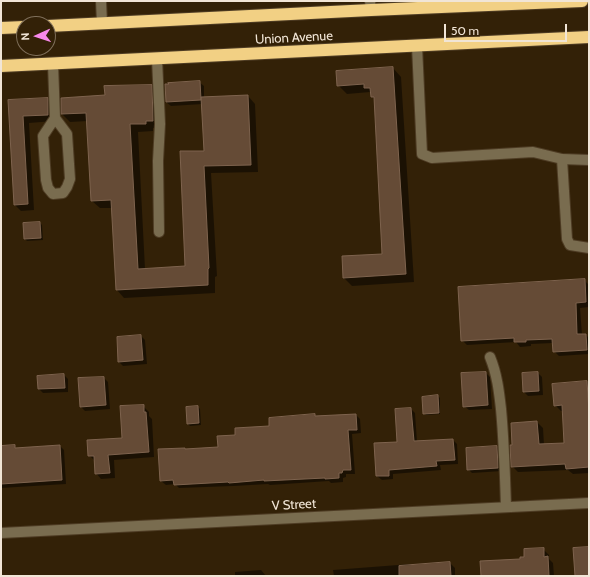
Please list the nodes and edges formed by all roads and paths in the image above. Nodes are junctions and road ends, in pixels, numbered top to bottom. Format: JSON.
{"nodes":[{"id":1,"x":101,"y":1,"type":"edge"},
{"id":2,"x":567,"y":1,"type":"edge"},
{"id":3,"x":582,"y":1,"type":"edge"},
{"id":4,"x":523,"y":2,"type":"edge"},
{"id":5,"x":452,"y":4,"type":"edge"},
{"id":6,"x":371,"y":5,"type":"edge"},
{"id":7,"x":408,"y":5,"type":"edge"},
{"id":8,"x":102,"y":23,"type":"junction"},
{"id":9,"x":56,"y":26,"type":"edge"},
{"id":10,"x":16,"y":27,"type":"edge"},
{"id":11,"x":1,"y":28,"type":"edge"},
{"id":12,"x":589,"y":37,"type":"edge"},
{"id":13,"x":417,"y":46,"type":"junction"},
{"id":14,"x":157,"y":59,"type":"junction"},
{"id":15,"x":53,"y":64,"type":"junction"},
{"id":16,"x":1,"y":66,"type":"edge"},
{"id":17,"x":55,"y":118,"type":"junction"},
{"id":18,"x":562,"y":159,"type":"junction"},
{"id":19,"x":589,"y":160,"type":"edge"},
{"id":20,"x":159,"y":232,"type":"dead end"},
{"id":21,"x":589,"y":248,"type":"edge"},
{"id":22,"x":490,"y":357,"type":"dead end"},
{"id":23,"x":589,"y":503,"type":"edge"},
{"id":24,"x":506,"y":507,"type":"junction"},
{"id":25,"x":1,"y":533,"type":"edge"}],
"edges":[{"from":1,"to":8,"type":"street"},
{"from":2,"to":3,"type":"highway","name":"Union Avenue"},
{"from":2,"to":4,"type":"highway","name":"Union Avenue"},
{"from":4,"to":5,"type":"highway","name":"Union Avenue"},
{"from":5,"to":7,"type":"highway","name":"Union Avenue"},
{"from":6,"to":7,"type":"highway","name":"Union Avenue"},
{"from":6,"to":8,"type":"highway","name":"Union Avenue"},
{"from":8,"to":9,"type":"highway","name":"Union Avenue"},
{"from":10,"to":11,"type":"highway"},
{"from":12,"to":13,"type":"highway","name":"Union Avenue"},
{"from":13,"to":14,"type":"highway","name":"Union Avenue"},
{"from":13,"to":18,"type":"street"},
{"from":14,"to":15,"type":"highway","name":"Union Avenue"},
{"from":14,"to":20,"type":"street"},
{"from":15,"to":16,"type":"highway","name":"Union Avenue"},
{"from":15,"to":17,"type":"street"},
{"from":17,"to":17,"type":"street"},
{"from":18,"to":19,"type":"street"},
{"from":18,"to":21,"type":"street"},
{"from":22,"to":24,"type":"street"},
{"from":23,"to":24,"type":"street","name":"V Street"},
{"from":24,"to":25,"type":"street","name":"V Street"}]}
